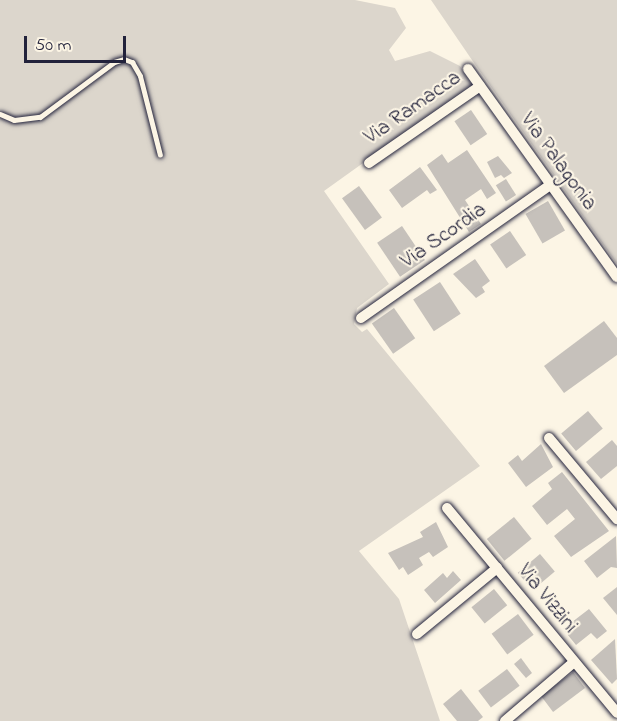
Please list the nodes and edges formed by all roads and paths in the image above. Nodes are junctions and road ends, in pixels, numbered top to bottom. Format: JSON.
{"nodes":[{"id":1,"x":468,"y":69,"type":"dead end"},
{"id":2,"x":480,"y":86,"type":"junction"},
{"id":3,"x":0,"y":114,"type":"edge"},
{"id":4,"x":160,"y":155,"type":"dead end"},
{"id":5,"x":369,"y":163,"type":"dead end"},
{"id":6,"x":550,"y":185,"type":"junction"},
{"id":7,"x":617,"y":277,"type":"edge"},
{"id":8,"x":361,"y":318,"type":"dead end"},
{"id":9,"x":549,"y":438,"type":"dead end"},
{"id":10,"x":447,"y":508,"type":"dead end"},
{"id":11,"x":617,"y":519,"type":"edge"},
{"id":12,"x":496,"y":568,"type":"junction"},
{"id":13,"x":417,"y":634,"type":"dead end"},
{"id":14,"x":574,"y":662,"type":"junction"},
{"id":15,"x":617,"y":713,"type":"edge"},
{"id":16,"x":505,"y":721,"type":"edge"}],
"edges":[{"from":1,"to":2,"type":"street","name":"Via Palagonia"},
{"from":2,"to":5,"type":"street","name":"Via Ramacca"},
{"from":2,"to":6,"type":"street","name":"Via Palagonia"},
{"from":3,"to":4,"type":"lane"},
{"from":6,"to":7,"type":"street","name":"Via Palagonia"},
{"from":6,"to":8,"type":"street","name":"Via Scordia"},
{"from":9,"to":11,"type":"street"},
{"from":10,"to":12,"type":"street","name":"Via Vizzini"},
{"from":12,"to":13,"type":"street"},
{"from":12,"to":14,"type":"street","name":"Via Vizzini"},
{"from":14,"to":15,"type":"street","name":"Via Vizzini"},
{"from":14,"to":16,"type":"street"}]}
